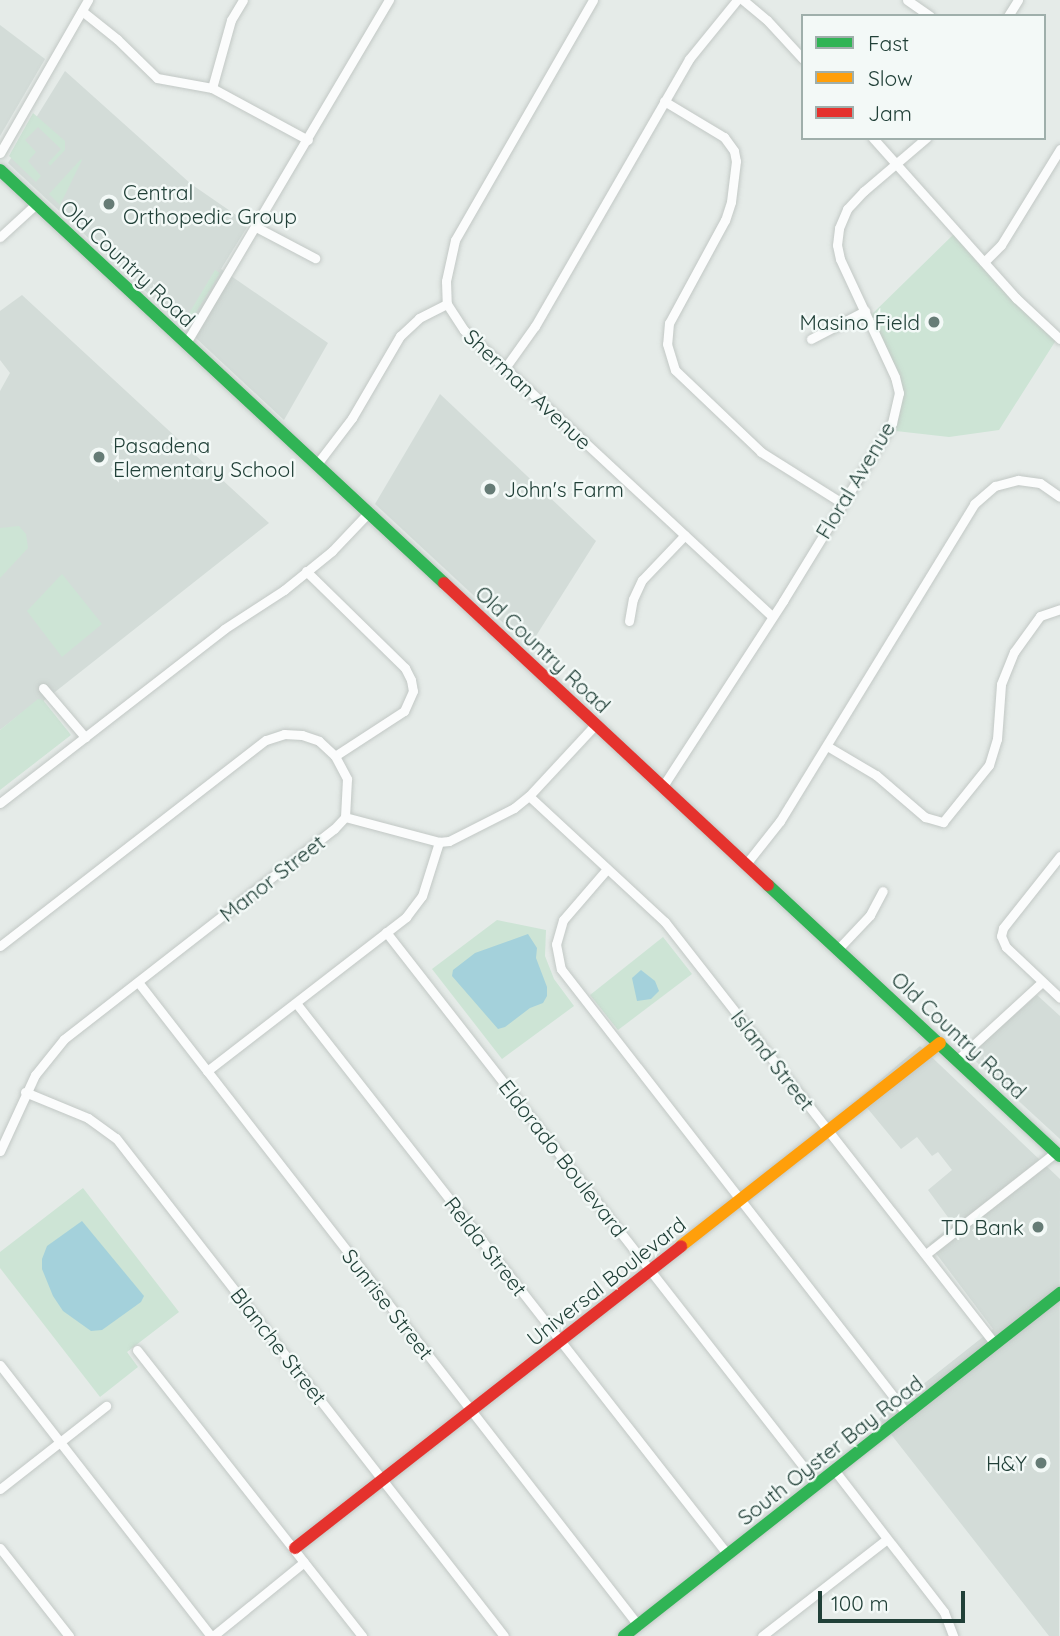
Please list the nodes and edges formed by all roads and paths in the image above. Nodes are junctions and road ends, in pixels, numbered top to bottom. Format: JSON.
{"nodes":[{"id":1,"x":88,"y":0,"type":"edge"},
{"id":2,"x":243,"y":0,"type":"edge"},
{"id":3,"x":389,"y":0,"type":"edge"},
{"id":4,"x":593,"y":0,"type":"edge"},
{"id":5,"x":737,"y":0,"type":"edge"},
{"id":6,"x":743,"y":0,"type":"edge"},
{"id":7,"x":907,"y":0,"type":"edge"},
{"id":8,"x":82,"y":11,"type":"junction"},
{"id":9,"x":927,"y":14,"type":"edge"},
{"id":10,"x":801,"y":57,"type":"edge"},
{"id":11,"x":212,"y":88,"type":"junction"},
{"id":12,"x":664,"y":100,"type":"junction"},
{"id":13,"x":308,"y":140,"type":"junction"},
{"id":14,"x":875,"y":140,"type":"edge"},
{"id":15,"x":924,"y":140,"type":"edge"},
{"id":16,"x":1060,"y":149,"type":"edge"},
{"id":17,"x":0,"y":153,"type":"edge"},
{"id":18,"x":896,"y":164,"type":"junction"},
{"id":19,"x":0,"y":170,"type":"edge"},
{"id":20,"x":36,"y":204,"type":"junction"},
{"id":21,"x":256,"y":227,"type":"junction"},
{"id":22,"x":0,"y":237,"type":"edge"},
{"id":23,"x":315,"y":258,"type":"dead end"},
{"id":24,"x":984,"y":262,"type":"junction"},
{"id":25,"x":447,"y":304,"type":"junction"},
{"id":26,"x":865,"y":312,"type":"junction"},
{"id":27,"x":811,"y":339,"type":"dead end"},
{"id":28,"x":1060,"y":340,"type":"edge"},
{"id":29,"x":186,"y":343,"type":"junction"},
{"id":30,"x":505,"y":368,"type":"junction"},
{"id":31,"x":317,"y":464,"type":"junction"},
{"id":32,"x":1060,"y":497,"type":"edge"},
{"id":33,"x":842,"y":503,"type":"junction"},
{"id":34,"x":369,"y":512,"type":"junction"},
{"id":35,"x":685,"y":535,"type":"junction"},
{"id":36,"x":306,"y":571,"type":"junction"},
{"id":37,"x":1060,"y":609,"type":"edge"},
{"id":38,"x":772,"y":617,"type":"junction"},
{"id":39,"x":629,"y":621,"type":"dead end"},
{"id":40,"x":43,"y":688,"type":"dead end"},
{"id":41,"x":596,"y":724,"type":"junction"},
{"id":42,"x":85,"y":737,"type":"junction"},
{"id":43,"x":827,"y":746,"type":"junction"},
{"id":44,"x":335,"y":756,"type":"junction"},
{"id":45,"x":663,"y":786,"type":"junction"},
{"id":46,"x":529,"y":796,"type":"junction"},
{"id":47,"x":0,"y":803,"type":"edge"},
{"id":48,"x":345,"y":817,"type":"junction"},
{"id":49,"x":439,"y":842,"type":"junction"},
{"id":50,"x":1060,"y":856,"type":"edge"},
{"id":51,"x":746,"y":864,"type":"junction"},
{"id":52,"x":607,"y":869,"type":"junction"},
{"id":53,"x":883,"y":891,"type":"dead end"},
{"id":54,"x":386,"y":932,"type":"junction"},
{"id":55,"x":0,"y":946,"type":"edge"},
{"id":56,"x":838,"y":949,"type":"junction"},
{"id":57,"x":138,"y":982,"type":"junction"},
{"id":58,"x":1042,"y":982,"type":"junction"},
{"id":59,"x":1060,"y":998,"type":"edge"},
{"id":60,"x":296,"y":1003,"type":"junction"},
{"id":61,"x":940,"y":1044,"type":"junction"},
{"id":62,"x":957,"y":1060,"type":"junction"},
{"id":63,"x":207,"y":1071,"type":"junction"},
{"id":64,"x":25,"y":1093,"type":"junction"},
{"id":65,"x":829,"y":1131,"type":"junction"},
{"id":66,"x":1,"y":1145,"type":"edge"},
{"id":67,"x":1058,"y":1154,"type":"edge"},
{"id":68,"x":740,"y":1200,"type":"junction"},
{"id":69,"x":926,"y":1254,"type":"junction"},
{"id":70,"x":650,"y":1271,"type":"junction"},
{"id":71,"x":1060,"y":1293,"type":"edge"},
{"id":72,"x":560,"y":1341,"type":"junction"},
{"id":73,"x":995,"y":1344,"type":"junction"},
{"id":74,"x":137,"y":1350,"type":"dead end"},
{"id":75,"x":0,"y":1366,"type":"edge"},
{"id":76,"x":106,"y":1406,"type":"dead end"},
{"id":77,"x":471,"y":1410,"type":"junction"},
{"id":78,"x":907,"y":1413,"type":"junction"},
{"id":79,"x":60,"y":1442,"type":"junction"},
{"id":80,"x":835,"y":1471,"type":"junction"},
{"id":81,"x":383,"y":1479,"type":"junction"},
{"id":82,"x":817,"y":1484,"type":"junction"},
{"id":83,"x":0,"y":1489,"type":"edge"},
{"id":84,"x":887,"y":1539,"type":"junction"},
{"id":85,"x":0,"y":1548,"type":"edge"},
{"id":86,"x":295,"y":1548,"type":"junction"},
{"id":87,"x":727,"y":1555,"type":"junction"},
{"id":88,"x":304,"y":1562,"type":"junction"},
{"id":89,"x":638,"y":1625,"type":"junction"},
{"id":90,"x":69,"y":1636,"type":"edge"},
{"id":91,"x":212,"y":1636,"type":"edge"},
{"id":92,"x":362,"y":1636,"type":"edge"},
{"id":93,"x":504,"y":1636,"type":"edge"},
{"id":94,"x":624,"y":1636,"type":"edge"},
{"id":95,"x":762,"y":1636,"type":"edge"},
{"id":96,"x":953,"y":1636,"type":"edge"}],
"edges":[{"from":1,"to":8,"type":"street"},
{"from":2,"to":11,"type":"street"},
{"from":3,"to":13,"type":"street"},
{"from":4,"to":25,"type":"street"},
{"from":5,"to":12,"type":"street"},
{"from":6,"to":10,"type":"street"},
{"from":7,"to":9,"type":"street"},
{"from":8,"to":11,"type":"street"},
{"from":8,"to":17,"type":"street"},
{"from":11,"to":13,"type":"street"},
{"from":12,"to":30,"type":"street"},
{"from":12,"to":33,"type":"street"},
{"from":13,"to":21,"type":"street"},
{"from":14,"to":18,"type":"street"},
{"from":15,"to":18,"type":"street","name":"Floral Avenue"},
{"from":16,"to":24,"type":"street"},
{"from":18,"to":24,"type":"street"},
{"from":18,"to":26,"type":"street","name":"Floral Avenue"},
{"from":19,"to":20,"type":"main road","name":"Old Country Road"},
{"from":20,"to":22,"type":"street"},
{"from":20,"to":29,"type":"main road","name":"Old Country Road"},
{"from":21,"to":23,"type":"street"},
{"from":21,"to":29,"type":"street"},
{"from":24,"to":28,"type":"street"},
{"from":25,"to":30,"type":"street","name":"Sherman Avenue"},
{"from":25,"to":31,"type":"street"},
{"from":26,"to":27,"type":"street"},
{"from":26,"to":33,"type":"street","name":"Floral Avenue"},
{"from":29,"to":31,"type":"main road","name":"Old Country Road"},
{"from":30,"to":35,"type":"street","name":"Sherman Avenue"},
{"from":31,"to":34,"type":"main road","name":"Old Country Road"},
{"from":32,"to":43,"type":"street"},
{"from":33,"to":38,"type":"street","name":"Floral Avenue"},
{"from":34,"to":36,"type":"street"},
{"from":34,"to":41,"type":"main road","name":"Old Country Road"},
{"from":35,"to":38,"type":"street","name":"Sherman Avenue"},
{"from":35,"to":39,"type":"street"},
{"from":36,"to":42,"type":"street"},
{"from":36,"to":44,"type":"street"},
{"from":37,"to":43,"type":"street"},
{"from":38,"to":45,"type":"street","name":"Floral Avenue"},
{"from":40,"to":42,"type":"street"},
{"from":41,"to":45,"type":"main road","name":"Old Country Road"},
{"from":41,"to":46,"type":"street"},
{"from":42,"to":47,"type":"street"},
{"from":43,"to":51,"type":"street"},
{"from":44,"to":48,"type":"street"},
{"from":44,"to":55,"type":"street"},
{"from":45,"to":51,"type":"main road","name":"Old Country Road"},
{"from":46,"to":49,"type":"street"},
{"from":46,"to":52,"type":"street","name":"Island Street"},
{"from":48,"to":49,"type":"street"},
{"from":48,"to":57,"type":"street","name":"Manor Street"},
{"from":49,"to":54,"type":"street"},
{"from":50,"to":58,"type":"street"},
{"from":51,"to":56,"type":"main road","name":"Old Country Road"},
{"from":52,"to":65,"type":"street","name":"Island Street"},
{"from":52,"to":68,"type":"street"},
{"from":53,"to":56,"type":"street"},
{"from":54,"to":60,"type":"street"},
{"from":54,"to":70,"type":"street","name":"Eldorado Boulevard"},
{"from":56,"to":61,"type":"main road","name":"Old Country Road"},
{"from":57,"to":63,"type":"street","name":"Sunrise Street"},
{"from":57,"to":64,"type":"street","name":"Manor Street"},
{"from":58,"to":59,"type":"street"},
{"from":58,"to":62,"type":"street"},
{"from":60,"to":63,"type":"street"},
{"from":60,"to":72,"type":"street","name":"Relda Street"},
{"from":61,"to":62,"type":"main road","name":"Old Country Road"},
{"from":61,"to":65,"type":"main road","name":"Universal Boulevard"},
{"from":62,"to":67,"type":"main road","name":"Old Country Road"},
{"from":63,"to":77,"type":"street","name":"Sunrise Street"},
{"from":64,"to":66,"type":"street","name":"Manor Street"},
{"from":64,"to":81,"type":"street","name":"Blanche Street"},
{"from":65,"to":68,"type":"main road","name":"Universal Boulevard"},
{"from":65,"to":69,"type":"street","name":"Island Street"},
{"from":67,"to":69,"type":"street"},
{"from":68,"to":70,"type":"main road","name":"Universal Boulevard"},
{"from":68,"to":78,"type":"street"},
{"from":69,"to":73,"type":"street","name":"Island Street"},
{"from":70,"to":72,"type":"main road","name":"Universal Boulevard"},
{"from":70,"to":82,"type":"street","name":"Eldorado Boulevard"},
{"from":71,"to":73,"type":"main road","name":"South Oyster Bay Road"},
{"from":72,"to":77,"type":"main road","name":"Universal Boulevard"},
{"from":72,"to":87,"type":"street","name":"Relda Street"},
{"from":73,"to":78,"type":"main road","name":"South Oyster Bay Road"},
{"from":74,"to":86,"type":"street"},
{"from":75,"to":79,"type":"street"},
{"from":76,"to":79,"type":"street"},
{"from":77,"to":81,"type":"main road","name":"Universal Boulevard"},
{"from":77,"to":89,"type":"street","name":"Sunrise Street"},
{"from":78,"to":80,"type":"main road","name":"South Oyster Bay Road"},
{"from":79,"to":83,"type":"street"},
{"from":79,"to":91,"type":"street"},
{"from":80,"to":82,"type":"main road","name":"South Oyster Bay Road"},
{"from":80,"to":84,"type":"street"},
{"from":81,"to":86,"type":"main road","name":"Universal Boulevard"},
{"from":81,"to":93,"type":"street","name":"Blanche Street"},
{"from":82,"to":87,"type":"main road","name":"South Oyster Bay Road"},
{"from":84,"to":95,"type":"street"},
{"from":84,"to":96,"type":"street"},
{"from":85,"to":90,"type":"street"},
{"from":86,"to":88,"type":"street"},
{"from":87,"to":89,"type":"main road","name":"South Oyster Bay Road"},
{"from":88,"to":91,"type":"street"},
{"from":88,"to":92,"type":"street"},
{"from":89,"to":94,"type":"main road","name":"South Oyster Bay Road"}]}
